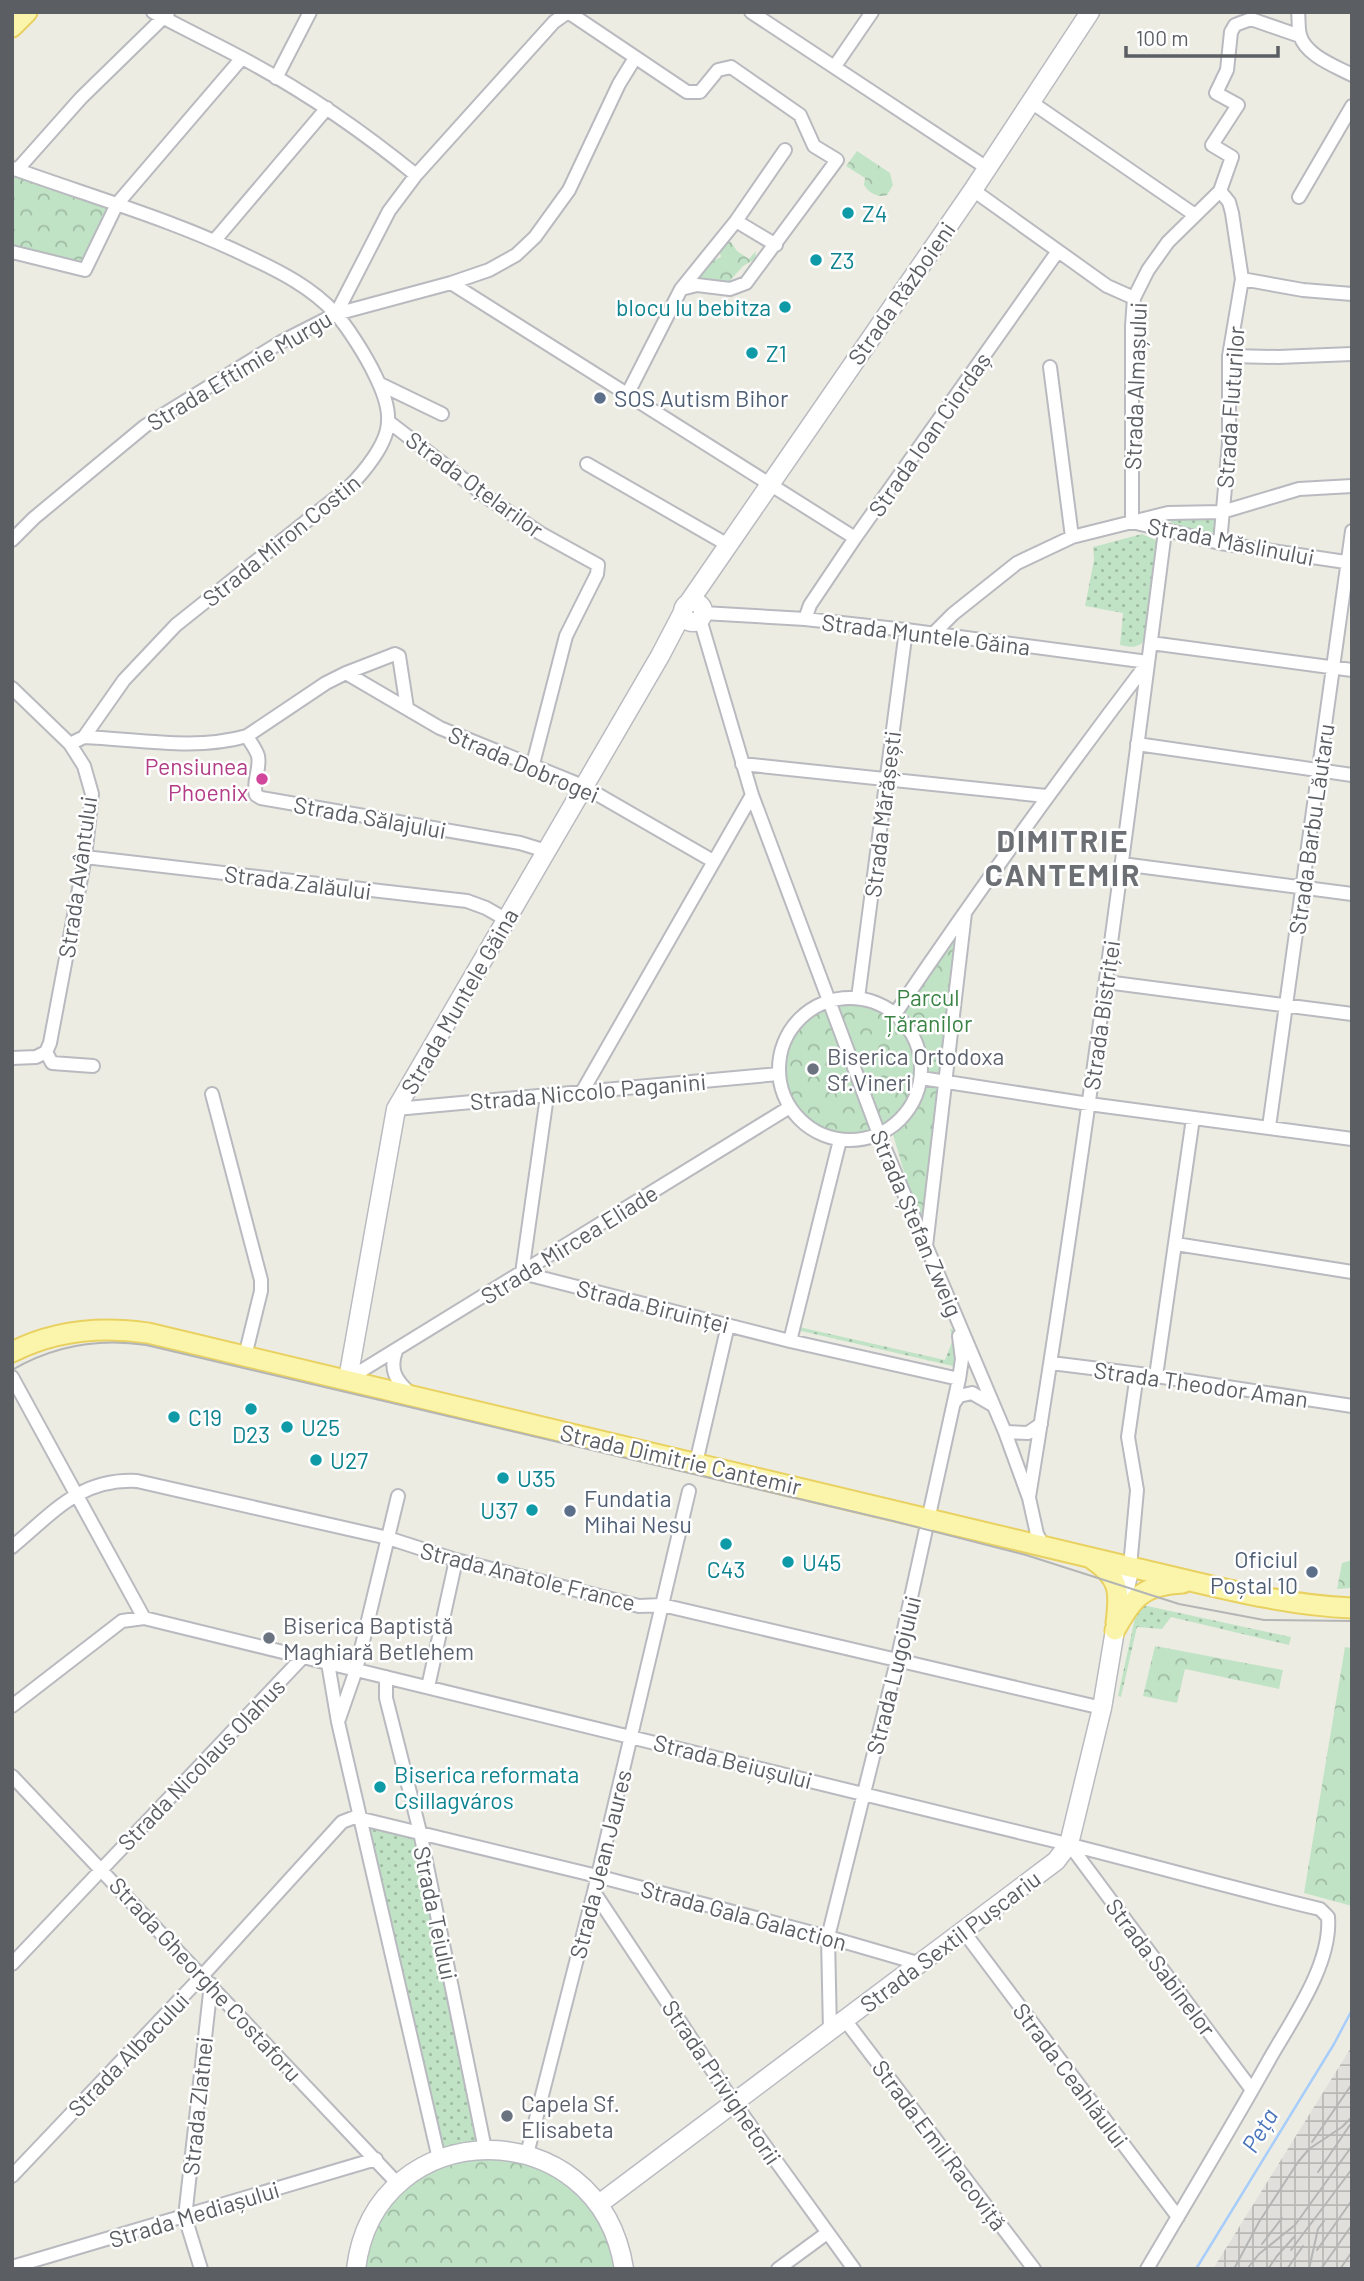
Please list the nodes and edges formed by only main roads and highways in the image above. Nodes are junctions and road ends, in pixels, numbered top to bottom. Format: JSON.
{"nodes":[{"id":1,"x":27,"y":12,"type":"edge"},
{"id":2,"x":12,"y":27,"type":"edge"},
{"id":3,"x":12,"y":1352,"type":"edge"},
{"id":4,"x":1088,"y":1556,"type":"junction"},
{"id":5,"x":1200,"y":1582,"type":"junction"},
{"id":6,"x":1352,"y":1608,"type":"edge"}],
"edges":[{"from":1,"to":2,"type":"main road"},
{"from":3,"to":4,"type":"main road","name":"Strada Dimitrie Cantemir"},
{"from":4,"to":5,"type":"main road","name":"Strada Dimitrie Cantemir"},
{"from":4,"to":5,"type":"main road"},
{"from":5,"to":6,"type":"main road","name":"Strada Dimitrie Cantemir"}]}
